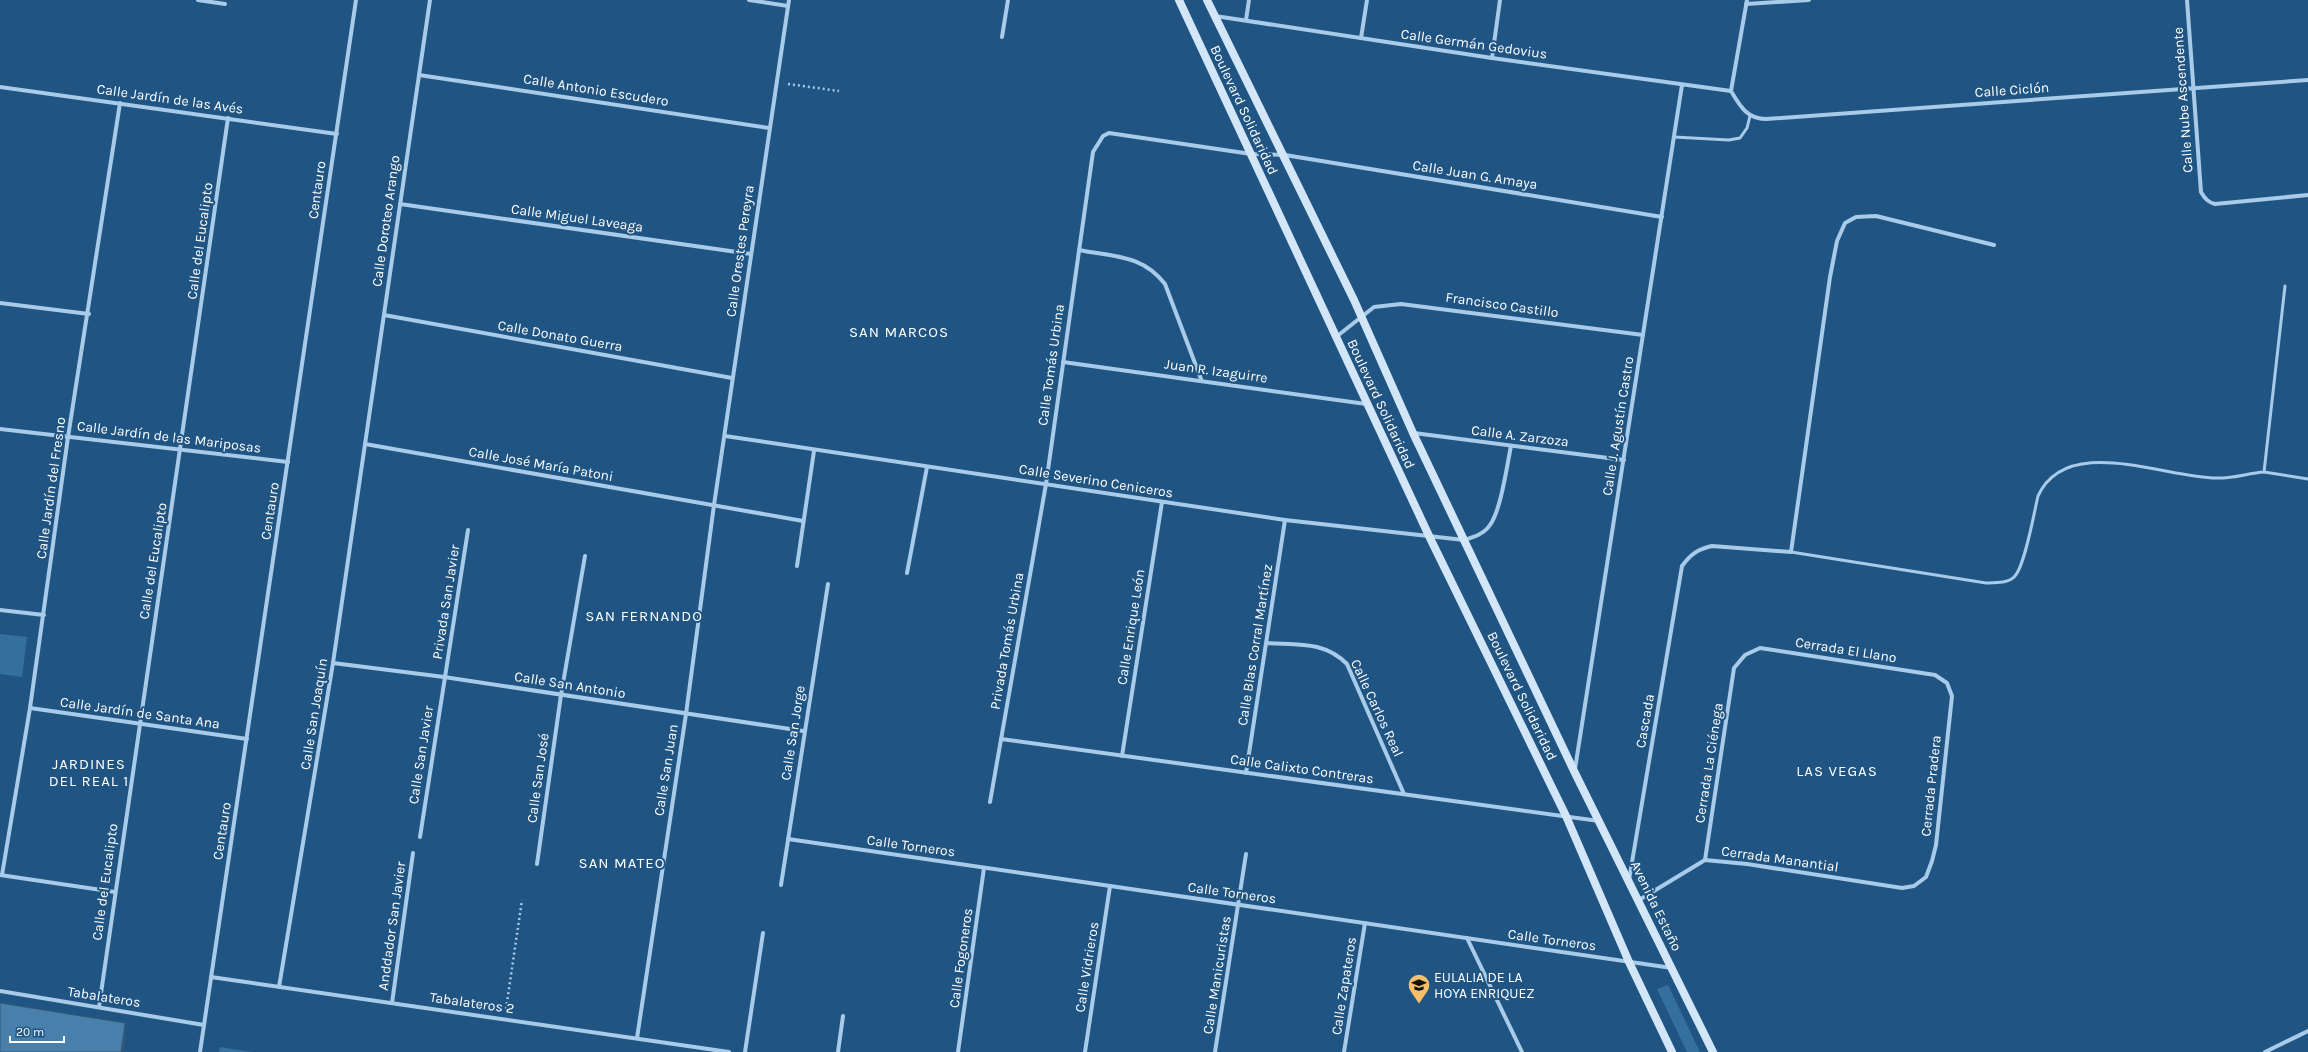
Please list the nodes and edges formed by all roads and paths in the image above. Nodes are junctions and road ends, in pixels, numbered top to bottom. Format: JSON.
{"nodes":[{"id":1,"x":198,"y":0,"type":"edge"},
{"id":2,"x":356,"y":0,"type":"edge"},
{"id":3,"x":430,"y":0,"type":"edge"},
{"id":4,"x":749,"y":0,"type":"edge"},
{"id":5,"x":789,"y":0,"type":"edge"},
{"id":6,"x":1008,"y":0,"type":"edge"},
{"id":7,"x":1179,"y":0,"type":"edge"},
{"id":8,"x":1207,"y":0,"type":"edge"},
{"id":9,"x":1249,"y":0,"type":"edge"},
{"id":10,"x":1367,"y":0,"type":"edge"},
{"id":11,"x":1500,"y":0,"type":"edge"},
{"id":12,"x":1810,"y":0,"type":"edge"},
{"id":13,"x":2187,"y":0,"type":"edge"},
{"id":14,"x":1746,"y":2,"type":"edge"},
{"id":15,"x":225,"y":4,"type":"dead end"},
{"id":16,"x":788,"y":6,"type":"junction"},
{"id":17,"x":1215,"y":16,"type":"junction"},
{"id":18,"x":1246,"y":20,"type":"junction"},
{"id":19,"x":1002,"y":37,"type":"dead end"},
{"id":20,"x":1361,"y":38,"type":"junction"},
{"id":21,"x":1492,"y":58,"type":"junction"},
{"id":22,"x":419,"y":75,"type":"junction"},
{"id":23,"x":2308,"y":80,"type":"edge"},
{"id":24,"x":776,"y":83,"type":"junction"},
{"id":25,"x":1682,"y":85,"type":"junction"},
{"id":26,"x":0,"y":87,"type":"edge"},
{"id":27,"x":2193,"y":87,"type":"junction"},
{"id":28,"x":839,"y":91,"type":"dead end"},
{"id":29,"x":1731,"y":91,"type":"junction"},
{"id":30,"x":120,"y":103,"type":"junction"},
{"id":31,"x":1750,"y":116,"type":"junction"},
{"id":32,"x":228,"y":118,"type":"junction"},
{"id":33,"x":769,"y":128,"type":"junction"},
{"id":34,"x":337,"y":134,"type":"junction"},
{"id":35,"x":1674,"y":137,"type":"junction"},
{"id":36,"x":1251,"y":154,"type":"junction"},
{"id":37,"x":1285,"y":155,"type":"junction"},
{"id":38,"x":2308,"y":195,"type":"edge"},
{"id":39,"x":400,"y":204,"type":"junction"},
{"id":40,"x":1662,"y":217,"type":"junction"},
{"id":41,"x":1994,"y":245,"type":"dead end"},
{"id":42,"x":1079,"y":250,"type":"junction"},
{"id":43,"x":751,"y":254,"type":"junction"},
{"id":44,"x":2285,"y":286,"type":"dead end"},
{"id":45,"x":0,"y":303,"type":"edge"},
{"id":46,"x":89,"y":314,"type":"junction"},
{"id":47,"x":384,"y":315,"type":"junction"},
{"id":48,"x":1361,"y":316,"type":"junction"},
{"id":49,"x":1643,"y":335,"type":"junction"},
{"id":50,"x":1335,"y":338,"type":"junction"},
{"id":51,"x":1063,"y":362,"type":"junction"},
{"id":52,"x":732,"y":378,"type":"junction"},
{"id":53,"x":1200,"y":379,"type":"junction"},
{"id":54,"x":1367,"y":404,"type":"junction"},
{"id":55,"x":0,"y":429,"type":"edge"},
{"id":56,"x":1413,"y":433,"type":"junction"},
{"id":57,"x":725,"y":436,"type":"junction"},
{"id":58,"x":68,"y":437,"type":"junction"},
{"id":59,"x":365,"y":444,"type":"junction"},
{"id":60,"x":1511,"y":446,"type":"junction"},
{"id":61,"x":181,"y":450,"type":"junction"},
{"id":62,"x":814,"y":451,"type":"junction"},
{"id":63,"x":1624,"y":460,"type":"junction"},
{"id":64,"x":288,"y":462,"type":"junction"},
{"id":65,"x":926,"y":467,"type":"junction"},
{"id":66,"x":2264,"y":472,"type":"junction"},
{"id":67,"x":2308,"y":479,"type":"edge"},
{"id":68,"x":1046,"y":484,"type":"junction"},
{"id":69,"x":1162,"y":502,"type":"junction"},
{"id":70,"x":714,"y":505,"type":"junction"},
{"id":71,"x":1285,"y":520,"type":"junction"},
{"id":72,"x":803,"y":521,"type":"junction"},
{"id":73,"x":468,"y":530,"type":"dead end"},
{"id":74,"x":1430,"y":538,"type":"junction"},
{"id":75,"x":1464,"y":540,"type":"junction"},
{"id":76,"x":1791,"y":552,"type":"junction"},
{"id":77,"x":585,"y":556,"type":"dead end"},
{"id":78,"x":797,"y":566,"type":"dead end"},
{"id":79,"x":907,"y":574,"type":"dead end"},
{"id":80,"x":828,"y":584,"type":"dead end"},
{"id":81,"x":0,"y":610,"type":"edge"},
{"id":82,"x":44,"y":615,"type":"junction"},
{"id":83,"x":1267,"y":644,"type":"junction"},
{"id":84,"x":334,"y":664,"type":"junction"},
{"id":85,"x":1734,"y":668,"type":"joint"},
{"id":86,"x":444,"y":677,"type":"junction"},
{"id":87,"x":561,"y":695,"type":"junction"},
{"id":88,"x":1952,"y":696,"type":"joint"},
{"id":89,"x":30,"y":708,"type":"junction"},
{"id":90,"x":686,"y":714,"type":"junction"},
{"id":91,"x":140,"y":724,"type":"junction"},
{"id":92,"x":803,"y":731,"type":"junction"},
{"id":93,"x":247,"y":739,"type":"junction"},
{"id":94,"x":1001,"y":740,"type":"junction"},
{"id":95,"x":1122,"y":756,"type":"junction"},
{"id":96,"x":1574,"y":771,"type":"junction"},
{"id":97,"x":1246,"y":773,"type":"junction"},
{"id":98,"x":1404,"y":794,"type":"junction"},
{"id":99,"x":990,"y":802,"type":"dead end"},
{"id":100,"x":1566,"y":816,"type":"junction"},
{"id":101,"x":1599,"y":821,"type":"junction"},
{"id":102,"x":420,"y":837,"type":"dead end"},
{"id":103,"x":788,"y":839,"type":"junction"},
{"id":104,"x":413,"y":853,"type":"dead end"},
{"id":105,"x":1246,"y":854,"type":"dead end"},
{"id":106,"x":1705,"y":860,"type":"junction"},
{"id":107,"x":537,"y":864,"type":"dead end"},
{"id":108,"x":984,"y":868,"type":"junction"},
{"id":109,"x":1,"y":875,"type":"edge"},
{"id":110,"x":1926,"y":877,"type":"joint"},
{"id":111,"x":1629,"y":880,"type":"junction"},
{"id":112,"x":781,"y":885,"type":"dead end"},
{"id":113,"x":1110,"y":886,"type":"junction"},
{"id":114,"x":115,"y":892,"type":"junction"},
{"id":115,"x":522,"y":900,"type":"dead end"},
{"id":116,"x":1639,"y":900,"type":"junction"},
{"id":117,"x":1239,"y":905,"type":"junction"},
{"id":118,"x":1365,"y":923,"type":"junction"},
{"id":119,"x":763,"y":933,"type":"dead end"},
{"id":120,"x":1467,"y":938,"type":"junction"},
{"id":121,"x":1629,"y":962,"type":"junction"},
{"id":122,"x":1672,"y":968,"type":"junction"},
{"id":123,"x":211,"y":977,"type":"junction"},
{"id":124,"x":279,"y":987,"type":"junction"},
{"id":125,"x":0,"y":991,"type":"edge"},
{"id":126,"x":392,"y":1003,"type":"junction"},
{"id":127,"x":99,"y":1007,"type":"junction"},
{"id":128,"x":843,"y":1016,"type":"dead end"},
{"id":129,"x":504,"y":1019,"type":"junction"},
{"id":130,"x":204,"y":1025,"type":"junction"},
{"id":131,"x":2308,"y":1031,"type":"edge"},
{"id":132,"x":636,"y":1038,"type":"junction"},
{"id":133,"x":200,"y":1052,"type":"edge"},
{"id":134,"x":729,"y":1052,"type":"edge"},
{"id":135,"x":745,"y":1052,"type":"edge"},
{"id":136,"x":838,"y":1052,"type":"edge"},
{"id":137,"x":958,"y":1052,"type":"edge"},
{"id":138,"x":1085,"y":1052,"type":"edge"},
{"id":139,"x":1215,"y":1052,"type":"edge"},
{"id":140,"x":1344,"y":1052,"type":"edge"},
{"id":141,"x":1522,"y":1052,"type":"edge"},
{"id":142,"x":1672,"y":1052,"type":"edge"},
{"id":143,"x":1713,"y":1052,"type":"edge"},
{"id":144,"x":2265,"y":1052,"type":"edge"}],
"edges":[{"from":1,"to":15,"type":"street"},
{"from":2,"to":34,"type":"street","name":"Centauro"},
{"from":3,"to":22,"type":"street","name":"Calle Doroteo Arango"},
{"from":4,"to":16,"type":"street"},
{"from":5,"to":16,"type":"street","name":"Calle Orestes Pereyra"},
{"from":6,"to":19,"type":"street"},
{"from":7,"to":36,"type":"main road","name":"Boulevard Solidaridad"},
{"from":8,"to":17,"type":"main road","name":"Boulevard Solidaridad"},
{"from":9,"to":18,"type":"street"},
{"from":10,"to":20,"type":"street"},
{"from":11,"to":21,"type":"street"},
{"from":12,"to":14,"type":"street"},
{"from":13,"to":27,"type":"street","name":"Calle Nube Ascendente"},
{"from":14,"to":29,"type":"street"},
{"from":16,"to":24,"type":"street","name":"Calle Orestes Pereyra"},
{"from":17,"to":18,"type":"street","name":"Calle Germán Gedovius"},
{"from":17,"to":37,"type":"main road","name":"Boulevard Solidaridad"},
{"from":18,"to":20,"type":"street","name":"Calle Germán Gedovius"},
{"from":20,"to":21,"type":"street","name":"Calle Germán Gedovius"},
{"from":21,"to":25,"type":"street","name":"Calle Germán Gedovius"},
{"from":22,"to":33,"type":"street","name":"Calle Antonio Escudero"},
{"from":22,"to":39,"type":"street","name":"Calle Doroteo Arango"},
{"from":23,"to":27,"type":"street","name":"Calle Ciclón"},
{"from":24,"to":28,"type":"path"},
{"from":24,"to":33,"type":"street","name":"Calle Orestes Pereyra"},
{"from":25,"to":29,"type":"street","name":"Calle Germán Gedovius"},
{"from":25,"to":35,"type":"street","name":"Calle J. Agustín Castro"},
{"from":26,"to":30,"type":"street","name":"Calle Jardín de las Avés"},
{"from":27,"to":31,"type":"street","name":"Calle Ciclón"},
{"from":27,"to":38,"type":"street","name":"Calle Nube Ascendente"},
{"from":29,"to":31,"type":"street"},
{"from":30,"to":32,"type":"street","name":"Calle Jardín de las Avés"},
{"from":30,"to":46,"type":"street","name":"Calle Jardín del Fresno"},
{"from":31,"to":35,"type":"lane"},
{"from":32,"to":34,"type":"street","name":"Calle Jardín de las Avés"},
{"from":32,"to":61,"type":"street","name":"Calle del Eucalipto"},
{"from":33,"to":43,"type":"street","name":"Calle Orestes Pereyra"},
{"from":34,"to":64,"type":"street","name":"Centauro"},
{"from":35,"to":40,"type":"street","name":"Calle J. Agustín Castro"},
{"from":36,"to":37,"type":"street","name":"Calle Juan G. Amaya"},
{"from":36,"to":42,"type":"street","name":"Calle Juan G. Amaya"},
{"from":36,"to":50,"type":"main road","name":"Boulevard Solidaridad"},
{"from":37,"to":40,"type":"street","name":"Calle Juan G. Amaya"},
{"from":37,"to":48,"type":"main road","name":"Boulevard Solidaridad"},
{"from":39,"to":43,"type":"street","name":"Calle Miguel Laveaga"},
{"from":39,"to":47,"type":"street","name":"Calle Doroteo Arango"},
{"from":40,"to":49,"type":"street","name":"Calle J. Agustín Castro"},
{"from":41,"to":76,"type":"street"},
{"from":42,"to":51,"type":"street","name":"Calle Tomás Urbina"},
{"from":42,"to":53,"type":"street"},
{"from":43,"to":52,"type":"street","name":"Calle Orestes Pereyra"},
{"from":44,"to":66,"type":"lane"},
{"from":45,"to":46,"type":"street"},
{"from":46,"to":58,"type":"street","name":"Calle Jardín del Fresno"},
{"from":47,"to":52,"type":"street","name":"Calle Donato Guerra"},
{"from":47,"to":59,"type":"street","name":"Calle Doroteo Arango"},
{"from":48,"to":49,"type":"street","name":"Francisco Castillo"},
{"from":48,"to":50,"type":"street","name":"Francisco Castillo"},
{"from":48,"to":56,"type":"main road","name":"Boulevard Solidaridad"},
{"from":49,"to":63,"type":"street","name":"Calle J. Agustín Castro"},
{"from":50,"to":54,"type":"main road","name":"Boulevard Solidaridad"},
{"from":51,"to":53,"type":"street","name":"Juan R. Izaguirre"},
{"from":51,"to":68,"type":"street","name":"Calle Tomás Urbina"},
{"from":52,"to":57,"type":"street","name":"Calle Orestes Pereyra"},
{"from":53,"to":54,"type":"street","name":"Juan R. Izaguirre"},
{"from":54,"to":74,"type":"main road","name":"Boulevard Solidaridad"},
{"from":55,"to":58,"type":"street","name":"Calle Jardín de las Mariposas"},
{"from":56,"to":60,"type":"street","name":"Calle A. Zarzoza"},
{"from":56,"to":75,"type":"main road","name":"Boulevard Solidaridad"},
{"from":57,"to":62,"type":"street","name":"Calle Severino Ceniceros"},
{"from":57,"to":70,"type":"street","name":"Calle Orestes Pereyra"},
{"from":58,"to":61,"type":"street","name":"Calle Jardín de las Mariposas"},
{"from":58,"to":82,"type":"street","name":"Calle Jardín del Fresno"},
{"from":59,"to":70,"type":"street","name":"Calle José María Patoni"},
{"from":59,"to":84,"type":"street","name":"Calle San Joaquín"},
{"from":60,"to":63,"type":"street","name":"Calle A. Zarzoza"},
{"from":60,"to":75,"type":"street"},
{"from":61,"to":64,"type":"street","name":"Calle Jardín de las Mariposas"},
{"from":61,"to":91,"type":"street","name":"Calle del Eucalipto"},
{"from":62,"to":65,"type":"street","name":"Calle Severino Ceniceros"},
{"from":62,"to":72,"type":"street"},
{"from":63,"to":96,"type":"street","name":"Calle J. Agustín Castro"},
{"from":64,"to":93,"type":"street","name":"Centauro"},
{"from":65,"to":68,"type":"street","name":"Calle Severino Ceniceros"},
{"from":65,"to":79,"type":"street"},
{"from":66,"to":67,"type":"lane"},
{"from":66,"to":76,"type":"lane"},
{"from":68,"to":69,"type":"street","name":"Calle Severino Ceniceros"},
{"from":68,"to":94,"type":"street","name":"Privada Tomás Urbina"},
{"from":69,"to":71,"type":"street","name":"Calle Severino Ceniceros"},
{"from":69,"to":95,"type":"street","name":"Calle Enrique León"},
{"from":70,"to":72,"type":"street","name":"Calle José María Patoni"},
{"from":70,"to":90,"type":"street","name":"Calle San Juan"},
{"from":71,"to":74,"type":"street","name":"Calle Severino Ceniceros"},
{"from":71,"to":83,"type":"street","name":"Calle Blas Corral Martínez"},
{"from":72,"to":78,"type":"street"},
{"from":73,"to":86,"type":"street","name":"Privada San Javier"},
{"from":74,"to":75,"type":"street","name":"Calle Severino Ceniceros"},
{"from":74,"to":100,"type":"main road","name":"Boulevard Solidaridad"},
{"from":75,"to":96,"type":"main road","name":"Boulevard Solidaridad"},
{"from":76,"to":111,"type":"street","name":"Cascada"},
{"from":77,"to":87,"type":"street","name":"Calle San José"},
{"from":80,"to":92,"type":"street","name":"Calle San Jorge"},
{"from":81,"to":82,"type":"street"},
{"from":82,"to":89,"type":"street","name":"Calle Jardín del Fresno"},
{"from":83,"to":97,"type":"street","name":"Calle Blas Corral Martínez"},
{"from":83,"to":98,"type":"street","name":"Calle Carlos Real"},
{"from":84,"to":86,"type":"street","name":"Calle San Antonio"},
{"from":84,"to":124,"type":"street","name":"Calle San Joaquín"},
{"from":85,"to":88,"type":"street","name":"Cerrada El Llano"},
{"from":85,"to":106,"type":"street","name":"Cerrada La Ciénega"},
{"from":86,"to":87,"type":"street","name":"Calle San Antonio"},
{"from":86,"to":102,"type":"street","name":"Calle San Javier"},
{"from":87,"to":90,"type":"street","name":"Calle San Antonio"},
{"from":87,"to":107,"type":"street","name":"Calle San José"},
{"from":88,"to":110,"type":"street","name":"Cerrada Pradera"},
{"from":89,"to":91,"type":"street","name":"Calle Jardín de Santa Ana"},
{"from":89,"to":109,"type":"street","name":"Calle Jardín del Fresno"},
{"from":90,"to":92,"type":"street","name":"Calle San Antonio"},
{"from":90,"to":132,"type":"street","name":"Calle San Juan"},
{"from":91,"to":93,"type":"street","name":"Calle Jardín de Santa Ana"},
{"from":91,"to":114,"type":"street","name":"Calle del Eucalipto"},
{"from":92,"to":103,"type":"street","name":"Calle San Jorge"},
{"from":93,"to":123,"type":"street","name":"Centauro"},
{"from":94,"to":95,"type":"street","name":"Calle Calixto Contreras"},
{"from":94,"to":99,"type":"street","name":"Privada Tomás Urbina"},
{"from":95,"to":97,"type":"street","name":"Calle Calixto Contreras"},
{"from":96,"to":101,"type":"main road","name":"Avenida Estaño"},
{"from":97,"to":98,"type":"street","name":"Calle Calixto Contreras"},
{"from":98,"to":100,"type":"street","name":"Calle Calixto Contreras"},
{"from":100,"to":101,"type":"street","name":"Calle Calixto Contreras"},
{"from":100,"to":121,"type":"main road"},
{"from":101,"to":111,"type":"main road","name":"Avenida Estaño"},
{"from":103,"to":108,"type":"street","name":"Calle Torneros"},
{"from":103,"to":112,"type":"street","name":"Calle San Jorge"},
{"from":104,"to":126,"type":"street","name":"Anddador San Javier"},
{"from":105,"to":117,"type":"street","name":"Calle Manicuristas"},
{"from":106,"to":110,"type":"street","name":"Cerrada Manantial"},
{"from":106,"to":116,"type":"street","name":"Cerrada Manantial"},
{"from":108,"to":113,"type":"street","name":"Calle Torneros"},
{"from":108,"to":137,"type":"street","name":"Calle Fogoneros"},
{"from":109,"to":114,"type":"street"},
{"from":111,"to":116,"type":"main road","name":"Avenida Estaño"},
{"from":113,"to":117,"type":"street","name":"Calle Torneros"},
{"from":113,"to":138,"type":"street","name":"Calle Vidrieros"},
{"from":114,"to":127,"type":"street","name":"Calle del Eucalipto"},
{"from":115,"to":129,"type":"path"},
{"from":116,"to":122,"type":"main road","name":"Avenida Estaño"},
{"from":117,"to":118,"type":"street","name":"Calle Torneros"},
{"from":117,"to":139,"type":"street","name":"Calle Manicuristas"},
{"from":118,"to":120,"type":"street","name":"Calle Torneros"},
{"from":118,"to":140,"type":"street","name":"Calle Zapateros"},
{"from":119,"to":135,"type":"street"},
{"from":120,"to":121,"type":"street","name":"Calle Torneros"},
{"from":120,"to":141,"type":"street"},
{"from":121,"to":122,"type":"street","name":"Calle Torneros"},
{"from":121,"to":142,"type":"main road"},
{"from":122,"to":143,"type":"main road","name":"Avenida Estaño"},
{"from":123,"to":124,"type":"street","name":"Tabalateros 2"},
{"from":123,"to":130,"type":"street","name":"Centauro"},
{"from":124,"to":126,"type":"street","name":"Tabalateros 2"},
{"from":125,"to":127,"type":"street","name":"Tabalateros"},
{"from":126,"to":129,"type":"street","name":"Tabalateros 2"},
{"from":127,"to":130,"type":"street","name":"Tabalateros"},
{"from":128,"to":136,"type":"street"},
{"from":129,"to":132,"type":"street","name":"Tabalateros 2"},
{"from":130,"to":133,"type":"street","name":"Centauro"},
{"from":131,"to":144,"type":"street"},
{"from":132,"to":134,"type":"street","name":"Tabalateros 2"}]}
